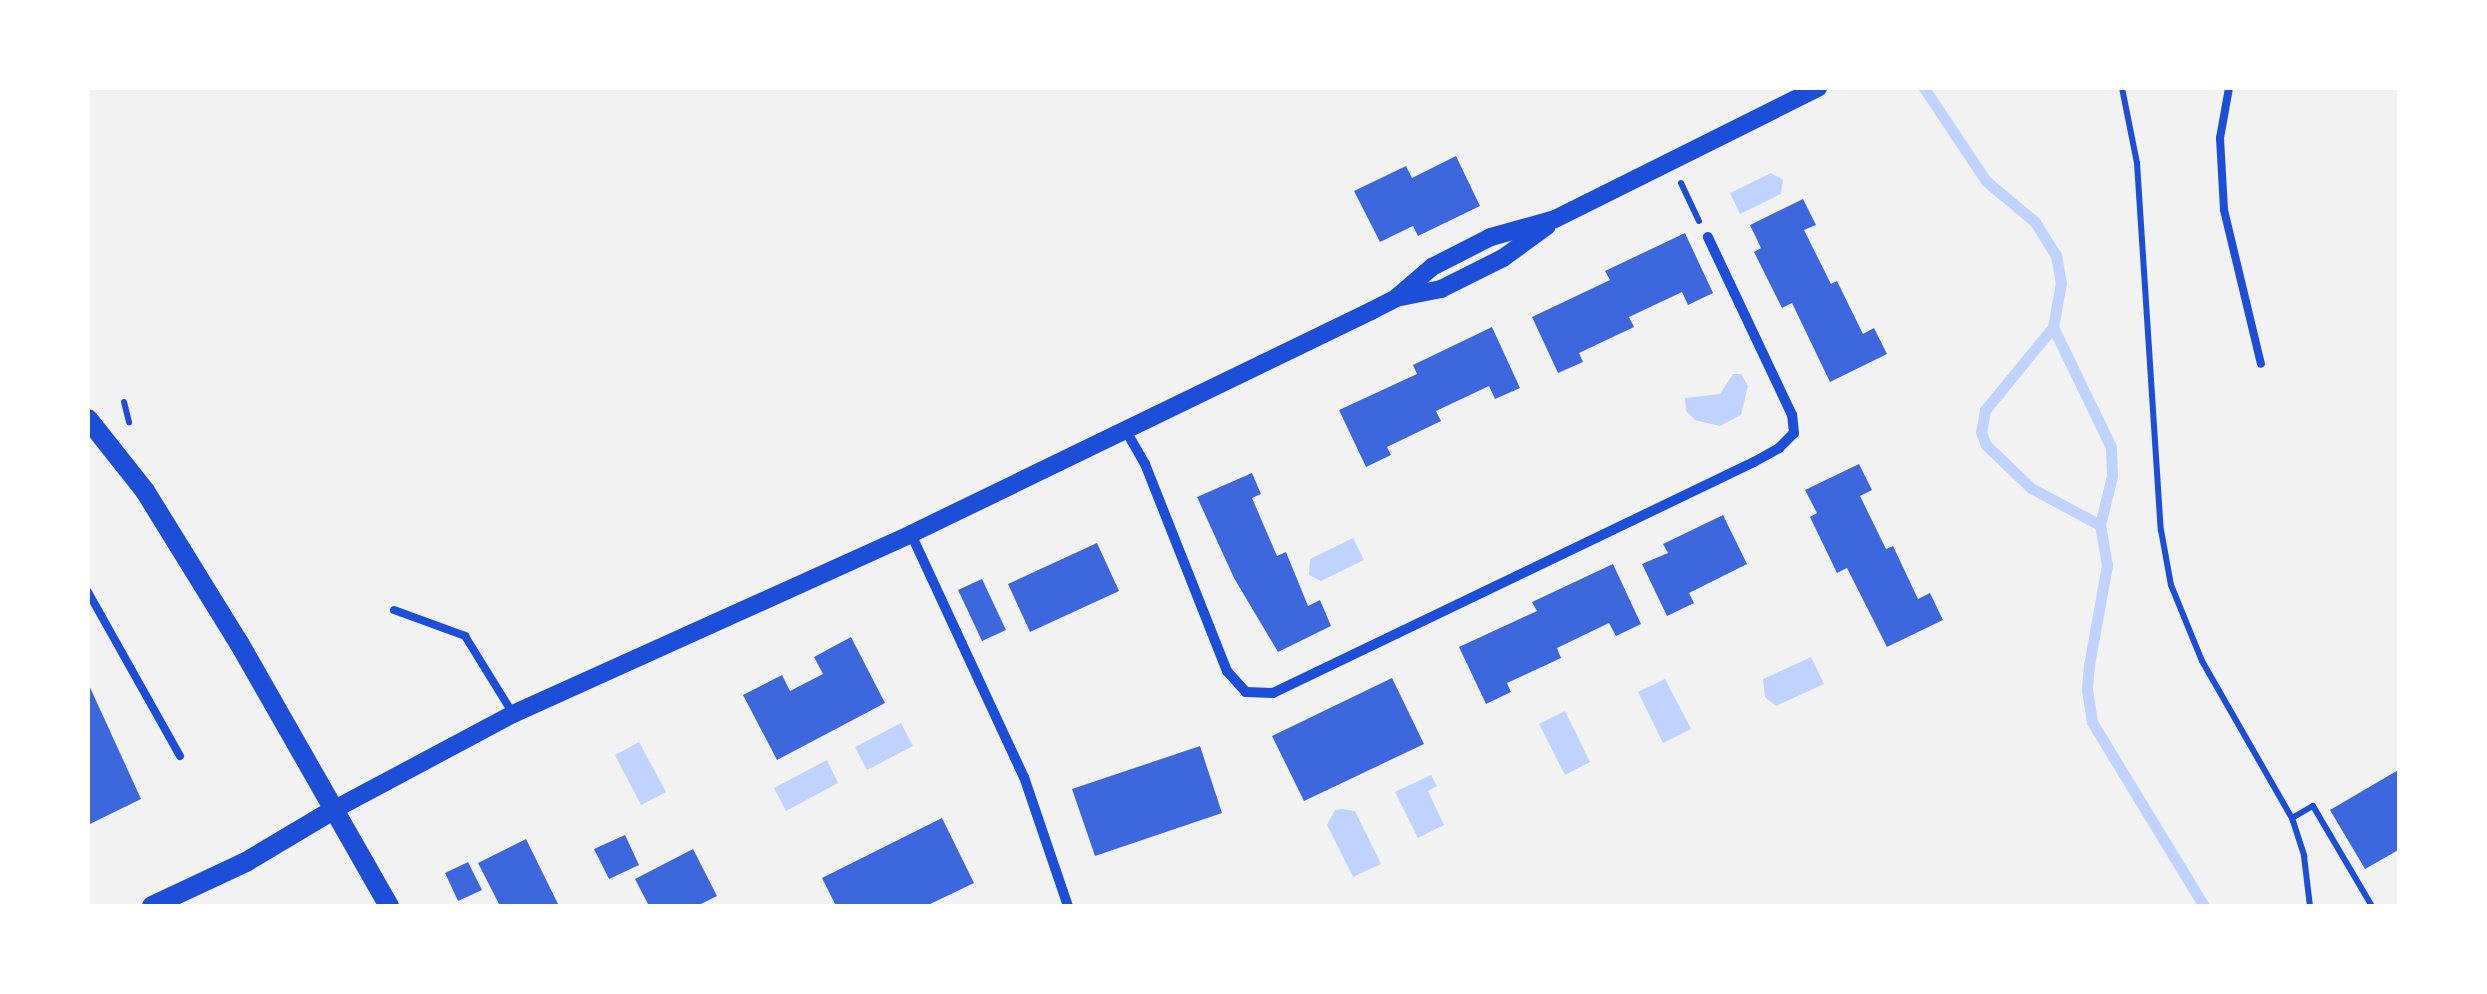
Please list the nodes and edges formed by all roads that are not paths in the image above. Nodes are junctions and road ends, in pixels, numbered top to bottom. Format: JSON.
{"nodes":[{"id":1,"x":2229,"y":88,"type":"edge"},
{"id":2,"x":1812,"y":90,"type":"edge"},
{"id":3,"x":1708,"y":237,"type":"road end"},
{"id":4,"x":2261,"y":364,"type":"dead end"},
{"id":5,"x":88,"y":419,"type":"edge"},
{"id":6,"x":1126,"y":431,"type":"junction"},
{"id":7,"x":912,"y":534,"type":"junction"},
{"id":8,"x":88,"y":592,"type":"edge"},
{"id":9,"x":394,"y":610,"type":"dead end"},
{"id":10,"x":513,"y":714,"type":"junction"},
{"id":11,"x":180,"y":756,"type":"dead end"},
{"id":12,"x":336,"y":809,"type":"junction"},
{"id":13,"x":152,"y":906,"type":"edge"},
{"id":14,"x":389,"y":906,"type":"edge"},
{"id":15,"x":1068,"y":906,"type":"edge"}],
"edges":[{"from":1,"to":4,"type":"lane"},
{"from":2,"to":6,"type":"street"},
{"from":3,"to":6,"type":"street"},
{"from":5,"to":12,"type":"main road"},
{"from":6,"to":7,"type":"street"},
{"from":7,"to":10,"type":"street"},
{"from":7,"to":15,"type":"street"},
{"from":8,"to":11,"type":"lane"},
{"from":9,"to":10,"type":"lane"},
{"from":10,"to":12,"type":"street"},
{"from":12,"to":13,"type":"main road"},
{"from":12,"to":14,"type":"main road"}]}
